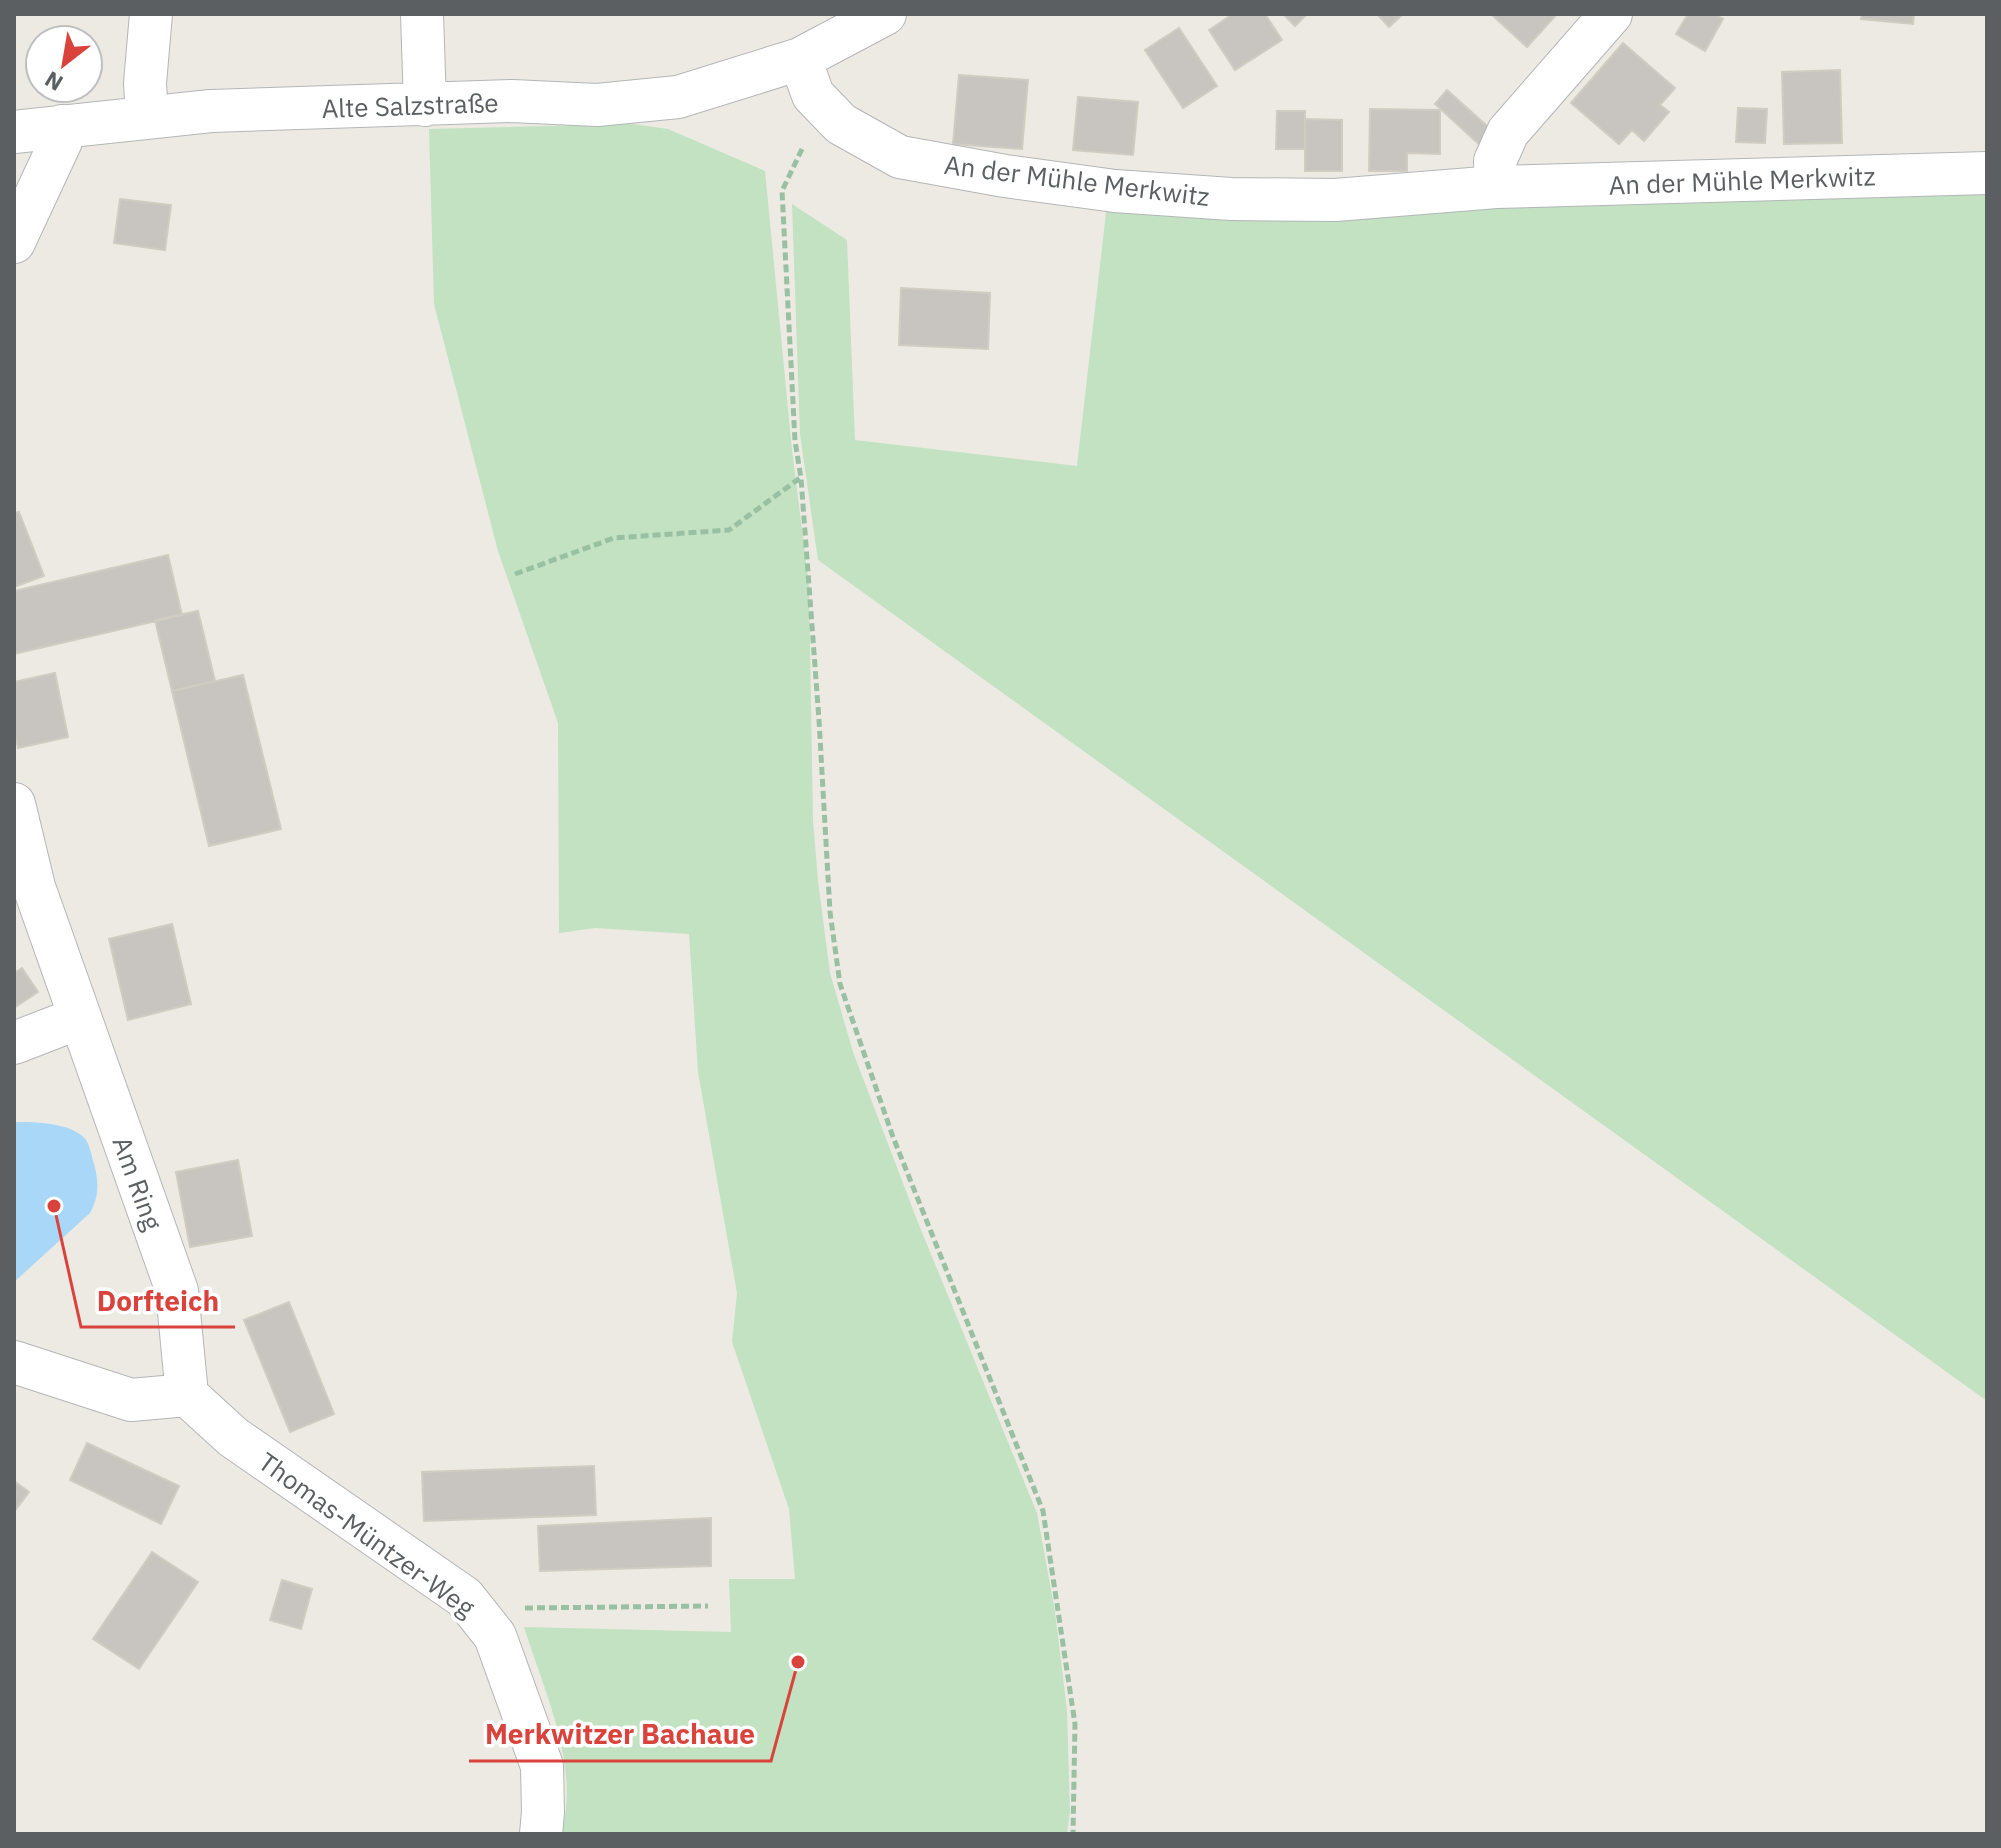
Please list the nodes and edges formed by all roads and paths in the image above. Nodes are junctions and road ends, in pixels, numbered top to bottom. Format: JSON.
{"nodes":[{"id":1,"x":151,"y":14,"type":"edge"},
{"id":2,"x":422,"y":14,"type":"edge"},
{"id":3,"x":885,"y":14,"type":"edge"},
{"id":4,"x":1611,"y":14,"type":"edge"},
{"id":5,"x":800,"y":59,"type":"junction"},
{"id":6,"x":425,"y":105,"type":"junction"},
{"id":7,"x":147,"y":116,"type":"junction"},
{"id":8,"x":62,"y":126,"type":"junction"},
{"id":9,"x":14,"y":132,"type":"edge"},
{"id":10,"x":802,"y":149,"type":"dead end"},
{"id":11,"x":1987,"y":173,"type":"edge"},
{"id":12,"x":1496,"y":187,"type":"junction"},
{"id":13,"x":14,"y":242,"type":"edge"},
{"id":14,"x":801,"y":478,"type":"junction"},
{"id":15,"x":515,"y":574,"type":"dead end"},
{"id":16,"x":14,"y":804,"type":"edge"},
{"id":17,"x":79,"y":1018,"type":"junction"},
{"id":18,"x":14,"y":1043,"type":"edge"},
{"id":19,"x":14,"y":1362,"type":"edge"},
{"id":20,"x":187,"y":1395,"type":"junction"},
{"id":21,"x":464,"y":1597,"type":"junction"},
{"id":22,"x":708,"y":1606,"type":"dead end"},
{"id":23,"x":541,"y":1834,"type":"edge"},
{"id":24,"x":1073,"y":1834,"type":"edge"}],
"edges":[{"from":1,"to":7,"type":"street"},
{"from":2,"to":6,"type":"street"},
{"from":3,"to":5,"type":"street"},
{"from":4,"to":12,"type":"street"},
{"from":5,"to":6,"type":"street","name":"Alte Salzstraße"},
{"from":5,"to":12,"type":"street","name":"An der Mühle Merkwitz"},
{"from":6,"to":7,"type":"street","name":"Alte Salzstraße"},
{"from":7,"to":8,"type":"street","name":"Alte Salzstraße"},
{"from":8,"to":9,"type":"street","name":"Alte Salzstraße"},
{"from":8,"to":13,"type":"street"},
{"from":10,"to":14,"type":"path"},
{"from":11,"to":12,"type":"street","name":"An der Mühle Merkwitz"},
{"from":14,"to":15,"type":"path"},
{"from":14,"to":24,"type":"path"},
{"from":16,"to":17,"type":"street","name":"Am Ring"},
{"from":17,"to":18,"type":"street"},
{"from":17,"to":20,"type":"street","name":"Am Ring"},
{"from":19,"to":20,"type":"street"},
{"from":20,"to":21,"type":"street","name":"Thomas-Müntzer-Weg"},
{"from":21,"to":22,"type":"path"},
{"from":21,"to":23,"type":"street","name":"Thomas-Müntzer-Weg"}]}
